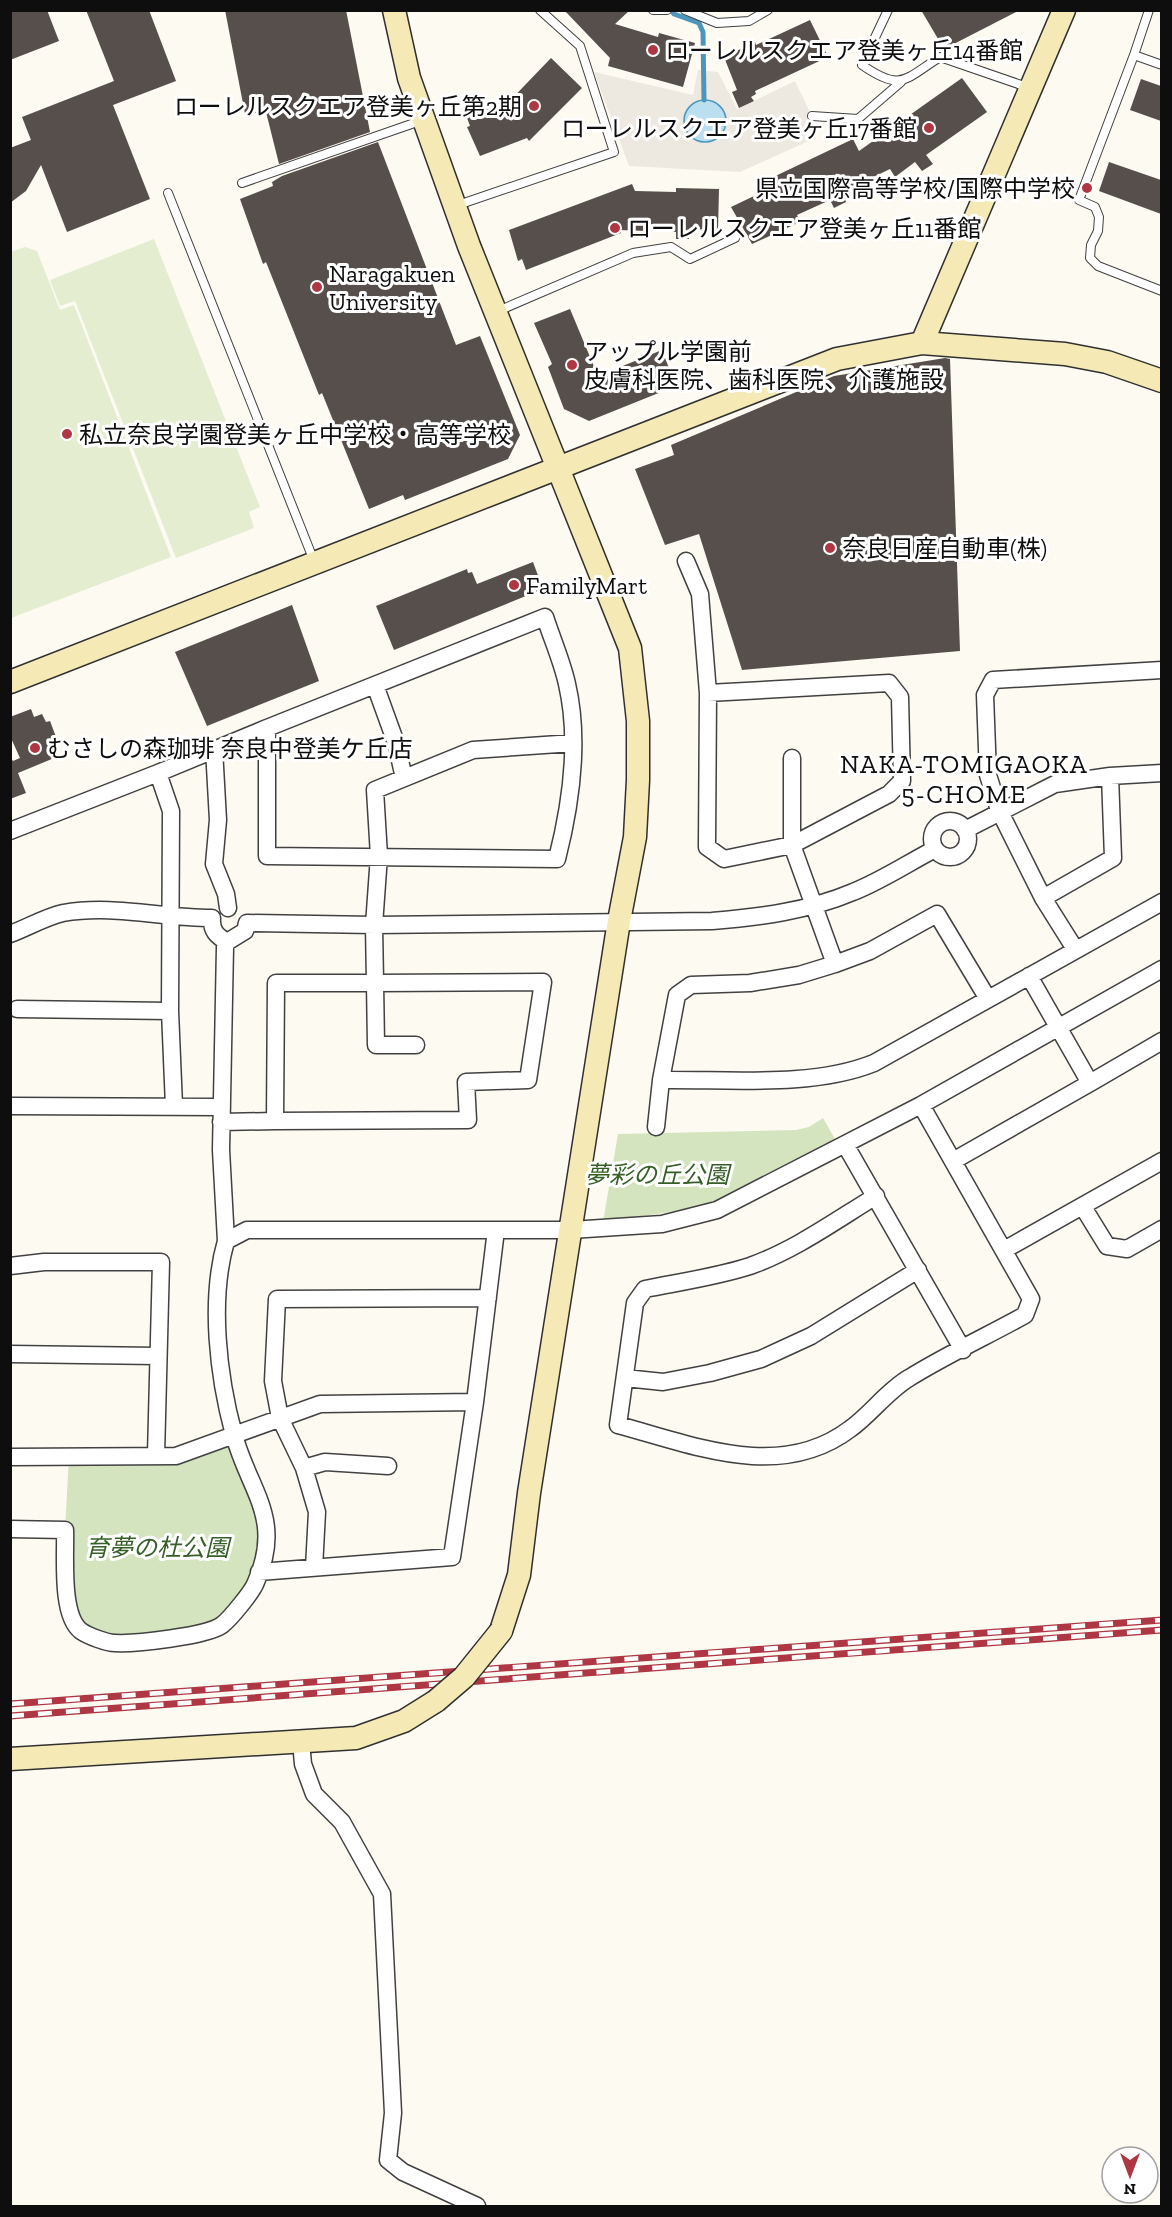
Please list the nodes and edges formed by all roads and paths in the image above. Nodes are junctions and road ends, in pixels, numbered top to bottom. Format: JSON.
{"nodes":[{"id":1,"x":394,"y":10,"type":"edge"},
{"id":2,"x":540,"y":10,"type":"edge"},
{"id":3,"x":653,"y":10,"type":"edge"},
{"id":4,"x":685,"y":10,"type":"edge"},
{"id":5,"x":768,"y":10,"type":"edge"},
{"id":6,"x":888,"y":10,"type":"edge"},
{"id":7,"x":1064,"y":10,"type":"edge"},
{"id":8,"x":1149,"y":10,"type":"edge"},
{"id":9,"x":665,"y":11,"type":"edge"},
{"id":10,"x":1134,"y":55,"type":"junction"},
{"id":11,"x":1161,"y":65,"type":"edge"},
{"id":12,"x":902,"y":82,"type":"junction"},
{"id":13,"x":1030,"y":88,"type":"junction"},
{"id":14,"x":812,"y":117,"type":"dead end"},
{"id":15,"x":423,"y":120,"type":"junction"},
{"id":16,"x":242,"y":183,"type":"dead end"},
{"id":17,"x":168,"y":193,"type":"dead end"},
{"id":18,"x":455,"y":207,"type":"junction"},
{"id":19,"x":735,"y":238,"type":"dead end"},
{"id":20,"x":1161,"y":291,"type":"edge"},
{"id":21,"x":496,"y":312,"type":"junction"},
{"id":22,"x":922,"y":343,"type":"junction"},
{"id":23,"x":1161,"y":381,"type":"edge"},
{"id":24,"x":559,"y":467,"type":"junction"},
{"id":25,"x":686,"y":561,"type":"dead end"},
{"id":26,"x":315,"y":564,"type":"junction"},
{"id":27,"x":1161,"y":670,"type":"edge"},
{"id":28,"x":10,"y":682,"type":"edge"},
{"id":29,"x":375,"y":686,"type":"junction"},
{"id":30,"x":708,"y":693,"type":"junction"},
{"id":31,"x":267,"y":728,"type":"junction"},
{"id":32,"x":573,"y":743,"type":"junction"},
{"id":33,"x":214,"y":749,"type":"junction"},
{"id":34,"x":792,"y":758,"type":"dead end"},
{"id":35,"x":158,"y":773,"type":"junction"},
{"id":36,"x":1161,"y":773,"type":"edge"},
{"id":37,"x":1110,"y":776,"type":"junction"},
{"id":38,"x":404,"y":778,"type":"junction"},
{"id":39,"x":999,"y":810,"type":"junction"},
{"id":40,"x":965,"y":830,"type":"junction"},
{"id":41,"x":10,"y":831,"type":"edge"},
{"id":42,"x":792,"y":845,"type":"junction"},
{"id":43,"x":935,"y":849,"type":"junction"},
{"id":44,"x":379,"y":856,"type":"junction"},
{"id":45,"x":1043,"y":898,"type":"junction"},
{"id":46,"x":1161,"y":902,"type":"edge"},
{"id":47,"x":813,"y":906,"type":"junction"},
{"id":48,"x":228,"y":908,"type":"junction"},
{"id":49,"x":171,"y":918,"type":"junction"},
{"id":50,"x":212,"y":918,"type":"junction"},
{"id":51,"x":619,"y":921,"type":"junction"},
{"id":52,"x":247,"y":923,"type":"junction"},
{"id":53,"x":374,"y":925,"type":"junction"},
{"id":54,"x":10,"y":934,"type":"edge"},
{"id":55,"x":227,"y":942,"type":"junction"},
{"id":56,"x":1075,"y":950,"type":"junction"},
{"id":57,"x":835,"y":964,"type":"junction"},
{"id":58,"x":1161,"y":969,"type":"edge"},
{"id":59,"x":1029,"y":976,"type":"junction"},
{"id":60,"x":375,"y":983,"type":"junction"},
{"id":61,"x":988,"y":999,"type":"junction"},
{"id":62,"x":17,"y":1009,"type":"dead end"},
{"id":63,"x":170,"y":1011,"type":"junction"},
{"id":64,"x":1058,"y":1027,"type":"junction"},
{"id":65,"x":1161,"y":1041,"type":"edge"},
{"id":66,"x":416,"y":1045,"type":"dead end"},
{"id":67,"x":661,"y":1080,"type":"junction"},
{"id":68,"x":1090,"y":1083,"type":"junction"},
{"id":69,"x":921,"y":1105,"type":"junction"},
{"id":70,"x":10,"y":1106,"type":"edge"},
{"id":71,"x":174,"y":1106,"type":"junction"},
{"id":72,"x":222,"y":1114,"type":"junction"},
{"id":73,"x":275,"y":1120,"type":"junction"},
{"id":74,"x":656,"y":1127,"type":"dead end"},
{"id":75,"x":846,"y":1146,"type":"junction"},
{"id":76,"x":953,"y":1161,"type":"junction"},
{"id":77,"x":1161,"y":1161,"type":"edge"},
{"id":78,"x":876,"y":1196,"type":"junction"},
{"id":79,"x":1083,"y":1207,"type":"junction"},
{"id":80,"x":1161,"y":1229,"type":"edge"},
{"id":81,"x":496,"y":1230,"type":"junction"},
{"id":82,"x":571,"y":1230,"type":"junction"},
{"id":83,"x":226,"y":1242,"type":"junction"},
{"id":84,"x":1004,"y":1250,"type":"junction"},
{"id":85,"x":10,"y":1266,"type":"edge"},
{"id":86,"x":918,"y":1270,"type":"junction"},
{"id":87,"x":488,"y":1298,"type":"junction"},
{"id":88,"x":963,"y":1350,"type":"junction"},
{"id":89,"x":10,"y":1354,"type":"edge"},
{"id":90,"x":157,"y":1356,"type":"junction"},
{"id":91,"x":625,"y":1378,"type":"junction"},
{"id":92,"x":475,"y":1402,"type":"junction"},
{"id":93,"x":280,"y":1418,"type":"junction"},
{"id":94,"x":234,"y":1437,"type":"junction"},
{"id":95,"x":156,"y":1455,"type":"junction"},
{"id":96,"x":10,"y":1457,"type":"edge"},
{"id":97,"x":388,"y":1466,"type":"dead end"},
{"id":98,"x":304,"y":1468,"type":"junction"},
{"id":99,"x":10,"y":1528,"type":"edge"},
{"id":100,"x":314,"y":1568,"type":"junction"},
{"id":101,"x":259,"y":1572,"type":"junction"},
{"id":102,"x":301,"y":1742,"type":"junction"},
{"id":103,"x":10,"y":1760,"type":"edge"},
{"id":104,"x":477,"y":2206,"type":"edge"}],
"edges":[{"from":1,"to":15,"type":"street"},
{"from":2,"to":18,"type":"lane"},
{"from":3,"to":9,"type":"lane"},
{"from":4,"to":5,"type":"lane"},
{"from":6,"to":12,"type":"lane"},
{"from":7,"to":13,"type":"street"},
{"from":8,"to":10,"type":"lane"},
{"from":10,"to":11,"type":"lane"},
{"from":10,"to":20,"type":"lane"},
{"from":12,"to":13,"type":"lane"},
{"from":12,"to":14,"type":"lane"},
{"from":13,"to":22,"type":"street"},
{"from":15,"to":16,"type":"lane"},
{"from":15,"to":18,"type":"street"},
{"from":17,"to":26,"type":"lane"},
{"from":18,"to":21,"type":"street"},
{"from":19,"to":21,"type":"lane"},
{"from":21,"to":24,"type":"street"},
{"from":22,"to":23,"type":"street"},
{"from":22,"to":24,"type":"street"},
{"from":24,"to":26,"type":"street"},
{"from":24,"to":51,"type":"street"},
{"from":25,"to":30,"type":"street"},
{"from":26,"to":28,"type":"street"},
{"from":27,"to":39,"type":"street"},
{"from":29,"to":31,"type":"street"},
{"from":29,"to":32,"type":"street"},
{"from":29,"to":38,"type":"street"},
{"from":30,"to":42,"type":"street"},
{"from":30,"to":42,"type":"street"},
{"from":31,"to":33,"type":"street"},
{"from":31,"to":44,"type":"street"},
{"from":32,"to":38,"type":"street"},
{"from":32,"to":44,"type":"street"},
{"from":33,"to":35,"type":"street"},
{"from":33,"to":48,"type":"street"},
{"from":34,"to":42,"type":"street"},
{"from":35,"to":41,"type":"street"},
{"from":35,"to":49,"type":"street"},
{"from":36,"to":37,"type":"street"},
{"from":37,"to":39,"type":"street"},
{"from":37,"to":45,"type":"street"},
{"from":38,"to":44,"type":"street"},
{"from":39,"to":40,"type":"street"},
{"from":39,"to":45,"type":"street"},
{"from":40,"to":43,"type":"street"},
{"from":40,"to":43,"type":"street"},
{"from":42,"to":47,"type":"street"},
{"from":43,"to":47,"type":"street"},
{"from":44,"to":53,"type":"street"},
{"from":45,"to":56,"type":"street"},
{"from":46,"to":56,"type":"street"},
{"from":47,"to":51,"type":"street"},
{"from":47,"to":57,"type":"street"},
{"from":48,"to":50,"type":"street"},
{"from":48,"to":52,"type":"street"},
{"from":49,"to":50,"type":"street"},
{"from":49,"to":54,"type":"street"},
{"from":49,"to":63,"type":"street"},
{"from":50,"to":55,"type":"street"},
{"from":51,"to":53,"type":"street"},
{"from":51,"to":82,"type":"street"},
{"from":52,"to":53,"type":"street"},
{"from":52,"to":55,"type":"street"},
{"from":53,"to":60,"type":"street"},
{"from":55,"to":72,"type":"street"},
{"from":56,"to":59,"type":"street"},
{"from":57,"to":61,"type":"street"},
{"from":57,"to":67,"type":"street"},
{"from":58,"to":64,"type":"street"},
{"from":59,"to":61,"type":"street"},
{"from":59,"to":64,"type":"street"},
{"from":60,"to":66,"type":"street"},
{"from":60,"to":73,"type":"street"},
{"from":60,"to":73,"type":"street"},
{"from":61,"to":67,"type":"street"},
{"from":62,"to":63,"type":"street"},
{"from":63,"to":71,"type":"street"},
{"from":64,"to":68,"type":"street"},
{"from":64,"to":69,"type":"street"},
{"from":65,"to":68,"type":"street"},
{"from":67,"to":74,"type":"street"},
{"from":68,"to":76,"type":"street"},
{"from":69,"to":75,"type":"street"},
{"from":69,"to":76,"type":"street"},
{"from":70,"to":71,"type":"street"},
{"from":71,"to":72,"type":"street"},
{"from":72,"to":73,"type":"street"},
{"from":72,"to":83,"type":"street"},
{"from":75,"to":78,"type":"street"},
{"from":75,"to":82,"type":"street"},
{"from":76,"to":84,"type":"street"},
{"from":77,"to":79,"type":"street"},
{"from":78,"to":86,"type":"street"},
{"from":78,"to":91,"type":"street"},
{"from":79,"to":80,"type":"street"},
{"from":79,"to":84,"type":"street"},
{"from":81,"to":82,"type":"street"},
{"from":81,"to":83,"type":"street"},
{"from":81,"to":87,"type":"street"},
{"from":82,"to":102,"type":"street","bridge":true},
{"from":83,"to":94,"type":"street"},
{"from":84,"to":88,"type":"street"},
{"from":85,"to":90,"type":"street"},
{"from":86,"to":88,"type":"street"},
{"from":86,"to":91,"type":"street"},
{"from":87,"to":92,"type":"street"},
{"from":87,"to":93,"type":"street"},
{"from":88,"to":91,"type":"street"},
{"from":89,"to":90,"type":"street"},
{"from":90,"to":95,"type":"street"},
{"from":92,"to":93,"type":"street"},
{"from":92,"to":100,"type":"street"},
{"from":93,"to":94,"type":"street"},
{"from":93,"to":98,"type":"street"},
{"from":94,"to":95,"type":"street"},
{"from":94,"to":101,"type":"street"},
{"from":95,"to":96,"type":"street"},
{"from":97,"to":98,"type":"street"},
{"from":98,"to":100,"type":"street"},
{"from":99,"to":101,"type":"street"},
{"from":100,"to":101,"type":"street"},
{"from":102,"to":103,"type":"street"},
{"from":102,"to":104,"type":"street"}]}
